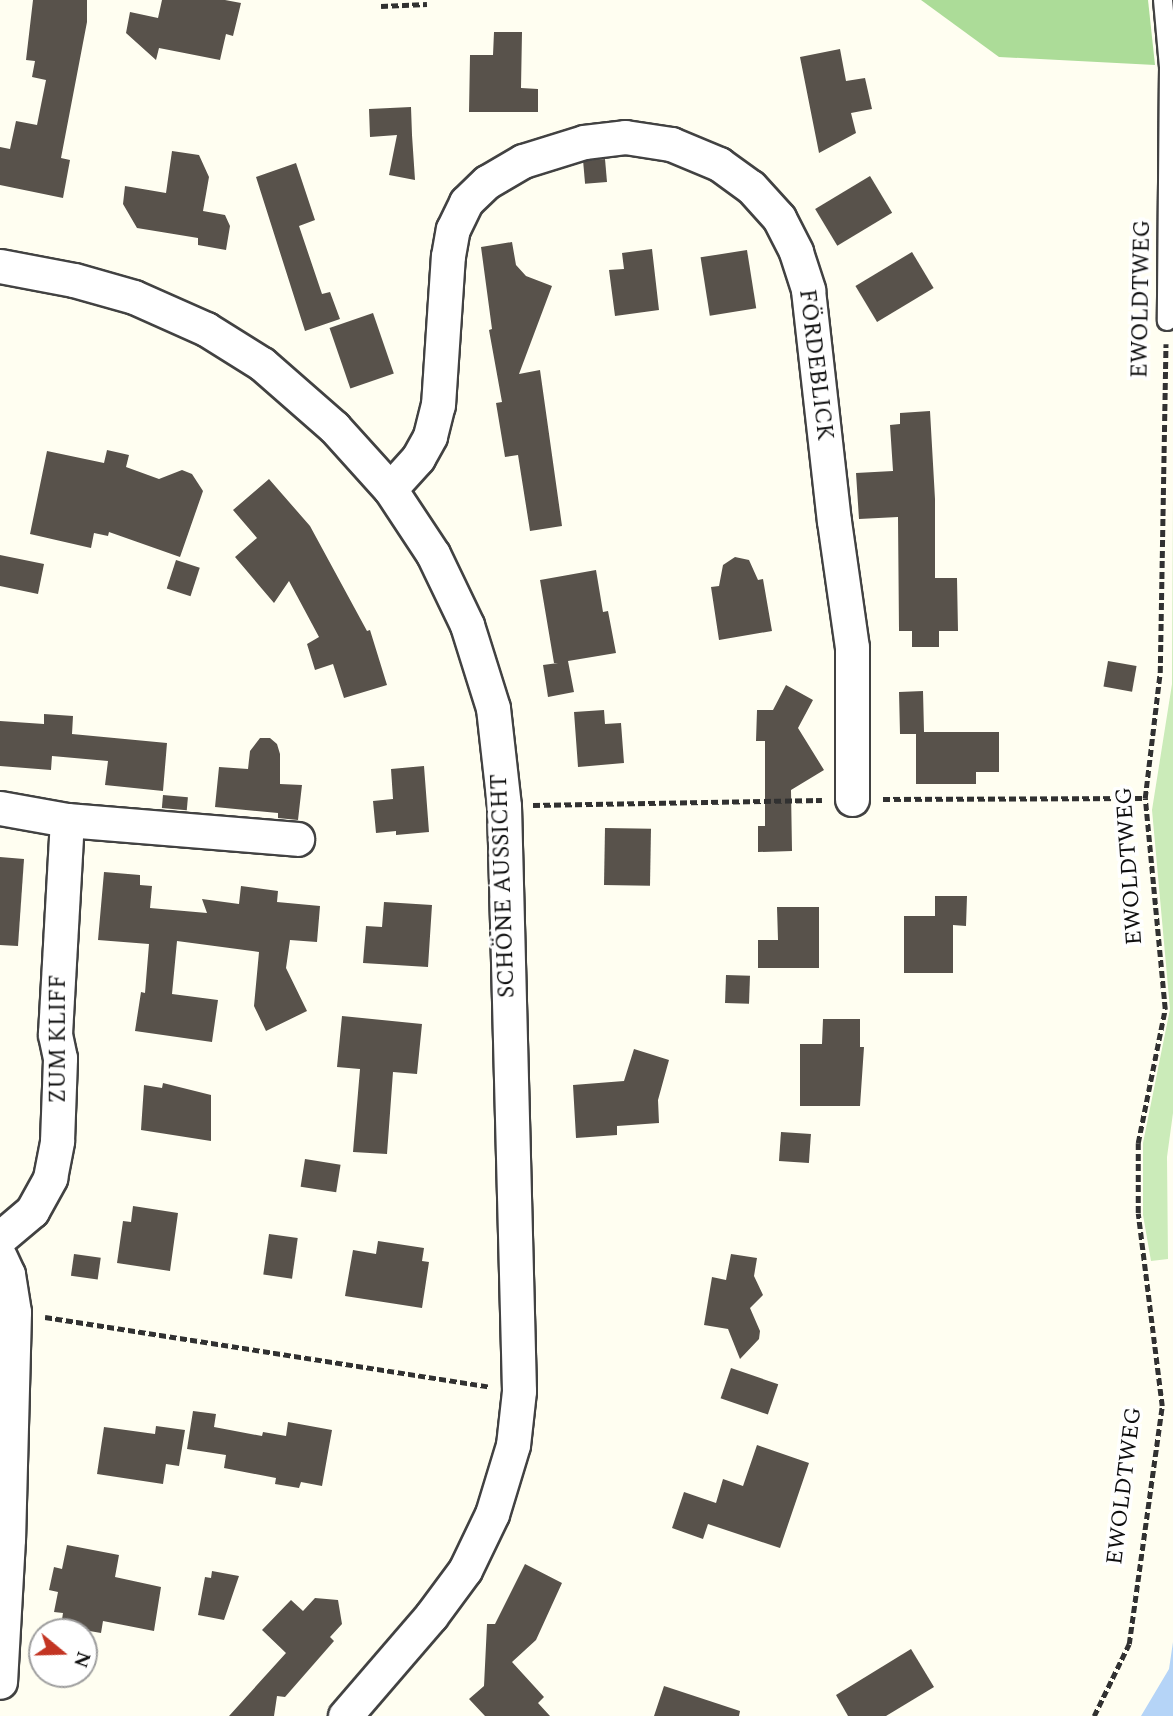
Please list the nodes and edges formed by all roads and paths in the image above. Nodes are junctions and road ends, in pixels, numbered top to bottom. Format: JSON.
{"nodes":[{"id":1,"x":1163,"y":0,"type":"edge"},
{"id":2,"x":427,"y":4,"type":"dead end"},
{"id":3,"x":382,"y":6,"type":"dead end"},
{"id":4,"x":0,"y":266,"type":"edge"},
{"id":5,"x":1167,"y":321,"type":"joint"},
{"id":6,"x":390,"y":489,"type":"junction"},
{"id":7,"x":1145,"y":798,"type":"junction"},
{"id":8,"x":852,"y":799,"type":"junction"},
{"id":9,"x":550,"y":805,"type":"dead end"},
{"id":10,"x":0,"y":808,"type":"edge"},
{"id":11,"x":67,"y":820,"type":"junction"},
{"id":12,"x":297,"y":839,"type":"dead end"},
{"id":13,"x":0,"y":1238,"type":"edge"},
{"id":14,"x":0,"y":1257,"type":"edge"},
{"id":15,"x":13,"y":1312,"type":"junction"},
{"id":16,"x":519,"y":1391,"type":"junction"},
{"id":17,"x":4,"y":1539,"type":"edge"},
{"id":18,"x":0,"y":1682,"type":"edge"},
{"id":19,"x":345,"y":1716,"type":"edge"},
{"id":20,"x":1094,"y":1716,"type":"edge"}],
"edges":[{"from":1,"to":5,"type":"lane","name":"EWOLDTWEG"},
{"from":2,"to":3,"type":"path"},
{"from":4,"to":6,"type":"street","name":"SCHÖNE AUSSICHT"},
{"from":5,"to":7,"type":"path","name":"EWOLDTWEG"},
{"from":6,"to":8,"type":"street","name":"FÖRDEBLICK"},
{"from":6,"to":16,"type":"street","name":"SCHÖNE AUSSICHT"},
{"from":7,"to":8,"type":"path"},
{"from":7,"to":20,"type":"path","name":"EWOLDTWEG"},
{"from":8,"to":9,"type":"path"},
{"from":10,"to":11,"type":"street"},
{"from":11,"to":12,"type":"street"},
{"from":11,"to":13,"type":"street","name":"ZUM KLIFF"},
{"from":14,"to":15,"type":"street"},
{"from":15,"to":16,"type":"path"},
{"from":15,"to":17,"type":"street"},
{"from":16,"to":19,"type":"street","name":"SCHÖNE AUSSICHT"},
{"from":17,"to":18,"type":"street"}]}
